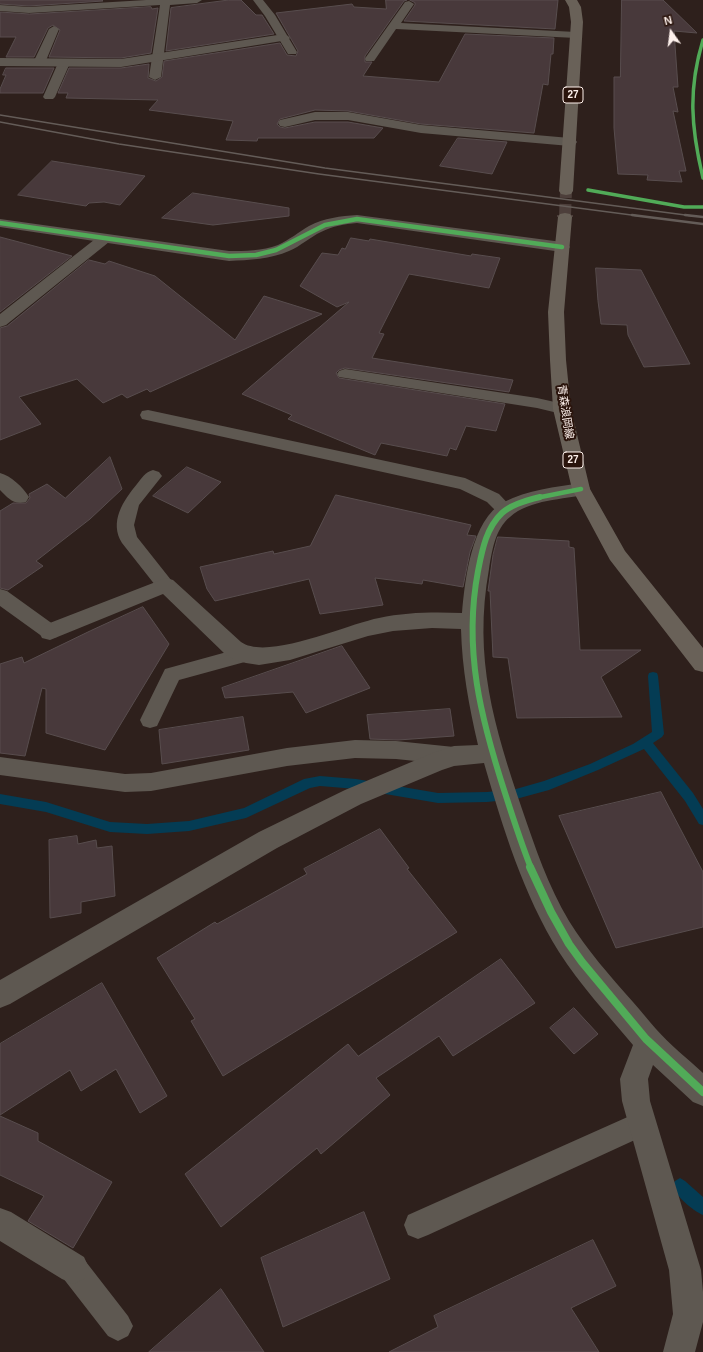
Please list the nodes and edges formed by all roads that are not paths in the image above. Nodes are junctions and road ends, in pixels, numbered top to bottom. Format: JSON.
{"nodes":[{"id":1,"x":197,"y":0,"type":"edge"},
{"id":2,"x":258,"y":0,"type":"edge"},
{"id":3,"x":571,"y":0,"type":"edge"},
{"id":4,"x":164,"y":3,"type":"junction"},
{"id":5,"x":409,"y":4,"type":"dead end"},
{"id":6,"x":0,"y":8,"type":"edge"},
{"id":7,"x":394,"y":26,"type":"junction"},
{"id":8,"x":54,"y":29,"type":"dead end"},
{"id":9,"x":576,"y":35,"type":"junction"},
{"id":10,"x":284,"y":38,"type":"junction"},
{"id":11,"x":292,"y":52,"type":"dead end"},
{"id":12,"x":157,"y":57,"type":"junction"},
{"id":13,"x":370,"y":59,"type":"dead end"},
{"id":14,"x":0,"y":62,"type":"edge"},
{"id":15,"x":39,"y":63,"type":"junction"},
{"id":16,"x":64,"y":63,"type":"junction"},
{"id":17,"x":155,"y":77,"type":"dead end"},
{"id":18,"x":49,"y":96,"type":"dead end"},
{"id":19,"x":285,"y":123,"type":"dead end"},
{"id":20,"x":570,"y":142,"type":"junction"},
{"id":21,"x":566,"y":191,"type":"tunnel mouth"},
{"id":22,"x":564,"y":217,"type":"tunnel mouth"},
{"id":23,"x":0,"y":223,"type":"edge"},
{"id":24,"x":104,"y":239,"type":"junction"},
{"id":25,"x":562,"y":247,"type":"junction"},
{"id":26,"x":0,"y":322,"type":"edge"},
{"id":27,"x":345,"y":374,"type":"dead end"},
{"id":28,"x":562,"y":409,"type":"junction"},
{"id":29,"x":148,"y":415,"type":"dead end"},
{"id":30,"x":153,"y":476,"type":"dead end"},
{"id":31,"x":0,"y":479,"type":"edge"},
{"id":32,"x":581,"y":489,"type":"junction"},
{"id":33,"x":19,"y":497,"type":"dead end"},
{"id":34,"x":505,"y":510,"type":"junction"},
{"id":35,"x":166,"y":585,"type":"junction"},
{"id":36,"x":0,"y":596,"type":"edge"},
{"id":37,"x":471,"y":622,"type":"junction"},
{"id":38,"x":50,"y":632,"type":"joint"},
{"id":39,"x":245,"y":655,"type":"junction"},
{"id":40,"x":703,"y":664,"type":"edge"},
{"id":41,"x":150,"y":720,"type":"dead end"},
{"id":42,"x":492,"y":753,"type":"junction"},
{"id":43,"x":444,"y":759,"type":"junction"},
{"id":44,"x":0,"y":766,"type":"edge"},
{"id":45,"x":0,"y":996,"type":"edge"},
{"id":46,"x":648,"y":1041,"type":"junction"},
{"id":47,"x":703,"y":1092,"type":"edge"},
{"id":48,"x":641,"y":1124,"type":"junction"},
{"id":49,"x":0,"y":1223,"type":"edge"},
{"id":50,"x":418,"y":1225,"type":"dead end"},
{"id":51,"x":74,"y":1268,"type":"joint"},
{"id":52,"x":118,"y":1326,"type":"dead end"},
{"id":53,"x":679,"y":1352,"type":"edge"}],
"edges":[{"from":1,"to":4,"type":"lane"},
{"from":2,"to":10,"type":"lane"},
{"from":3,"to":9,"type":"main road","number":"27"},
{"from":4,"to":6,"type":"lane"},
{"from":4,"to":12,"type":"lane"},
{"from":5,"to":7,"type":"lane"},
{"from":7,"to":9,"type":"lane"},
{"from":7,"to":13,"type":"lane"},
{"from":8,"to":15,"type":"lane"},
{"from":9,"to":20,"type":"main road","number":"27"},
{"from":10,"to":11,"type":"lane"},
{"from":10,"to":12,"type":"street"},
{"from":12,"to":16,"type":"street"},
{"from":12,"to":17,"type":"lane"},
{"from":14,"to":15,"type":"street"},
{"from":15,"to":16,"type":"street"},
{"from":16,"to":18,"type":"lane"},
{"from":19,"to":20,"type":"street"},
{"from":20,"to":21,"type":"main road","number":"27"},
{"from":22,"to":25,"type":"main road","name":"青森浪岡線","number":"27"},
{"from":23,"to":24,"type":"street"},
{"from":24,"to":25,"type":"street"},
{"from":24,"to":26,"type":"street"},
{"from":25,"to":28,"type":"main road","name":"青森浪岡線","number":"27"},
{"from":27,"to":28,"type":"lane"},
{"from":28,"to":32,"type":"main road","name":"青森浪岡線","number":"27"},
{"from":29,"to":34,"type":"lane"},
{"from":30,"to":35,"type":"lane"},
{"from":31,"to":33,"type":"street"},
{"from":32,"to":34,"type":"street"},
{"from":32,"to":40,"type":"main road","name":"青森浪岡線","number":"27"},
{"from":34,"to":37,"type":"street"},
{"from":35,"to":38,"type":"street"},
{"from":35,"to":39,"type":"street"},
{"from":36,"to":38,"type":"lane"},
{"from":37,"to":39,"type":"street"},
{"from":37,"to":42,"type":"street"},
{"from":39,"to":41,"type":"lane"},
{"from":42,"to":43,"type":"street"},
{"from":42,"to":46,"type":"street"},
{"from":43,"to":44,"type":"lane"},
{"from":43,"to":45,"type":"street"},
{"from":46,"to":47,"type":"street"},
{"from":46,"to":48,"type":"street"},
{"from":48,"to":50,"type":"lane"},
{"from":48,"to":53,"type":"street"},
{"from":49,"to":51,"type":"street"},
{"from":51,"to":52,"type":"lane"}]}
